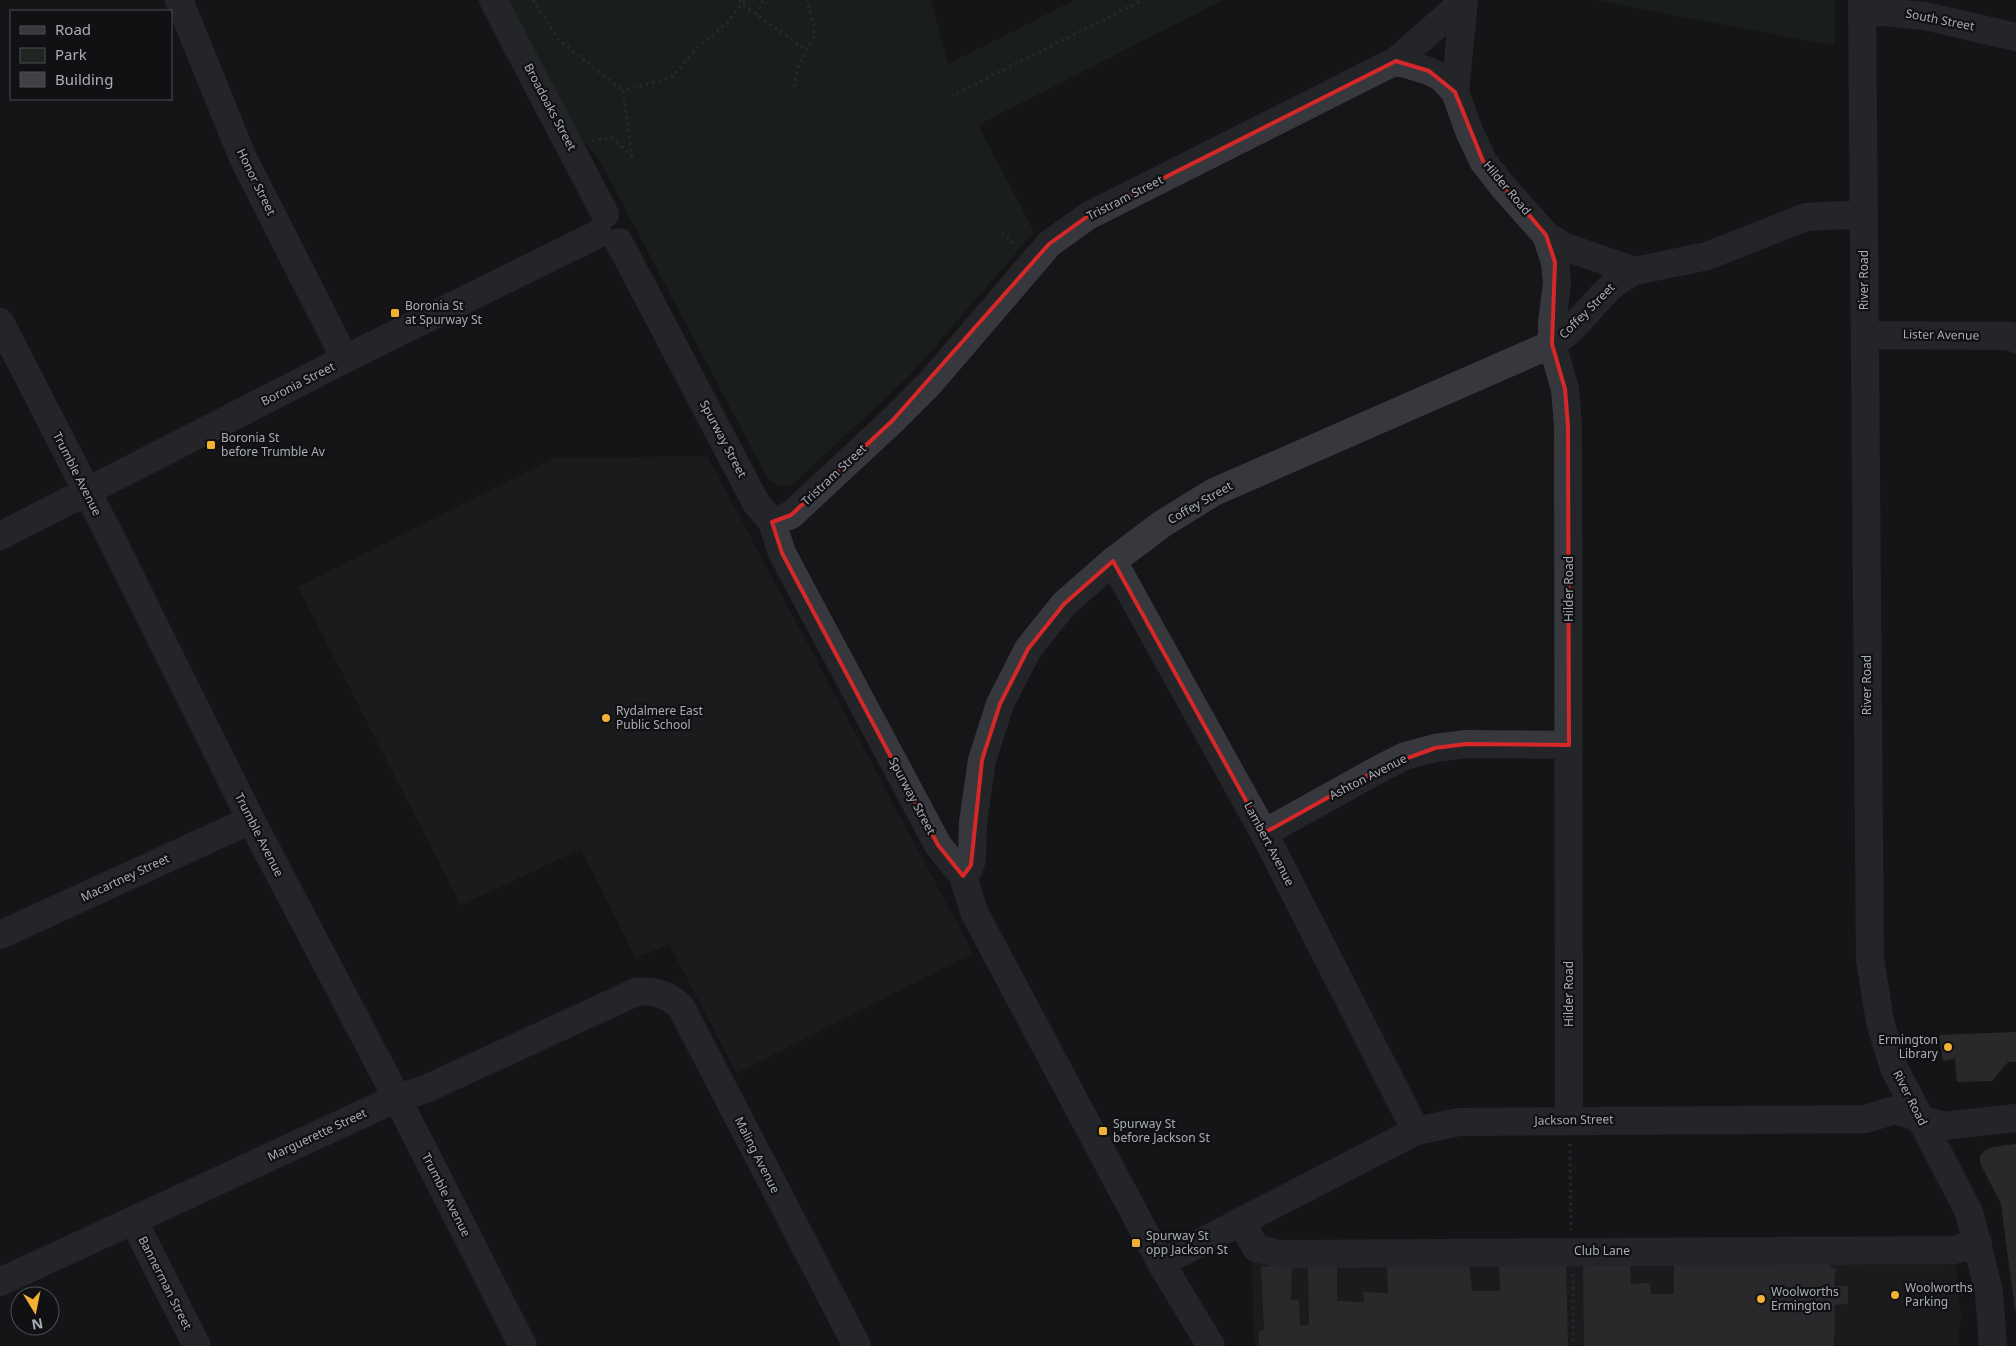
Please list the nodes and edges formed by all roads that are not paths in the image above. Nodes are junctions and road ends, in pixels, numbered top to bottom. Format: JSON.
{"nodes":[{"id":1,"x":179,"y":0,"type":"edge"},
{"id":2,"x":493,"y":0,"type":"edge"},
{"id":3,"x":1464,"y":1,"type":"edge"},
{"id":4,"x":1862,"y":5,"type":"edge"},
{"id":5,"x":2016,"y":37,"type":"edge"},
{"id":6,"x":1396,"y":61,"type":"junction"},
{"id":7,"x":1455,"y":92,"type":"junction"},
{"id":8,"x":1864,"y":214,"type":"junction"},
{"id":9,"x":608,"y":230,"type":"junction"},
{"id":10,"x":1546,"y":235,"type":"junction"},
{"id":11,"x":1635,"y":271,"type":"junction"},
{"id":12,"x":0,"y":322,"type":"edge"},
{"id":13,"x":1865,"y":335,"type":"junction"},
{"id":14,"x":2016,"y":339,"type":"edge"},
{"id":15,"x":1552,"y":344,"type":"junction"},
{"id":16,"x":346,"y":359,"type":"junction"},
{"id":17,"x":87,"y":492,"type":"junction"},
{"id":18,"x":772,"y":522,"type":"junction"},
{"id":19,"x":0,"y":536,"type":"edge"},
{"id":20,"x":1113,"y":561,"type":"junction"},
{"id":21,"x":1569,"y":745,"type":"junction"},
{"id":22,"x":251,"y":820,"type":"junction"},
{"id":23,"x":1264,"y":833,"type":"junction"},
{"id":24,"x":963,"y":876,"type":"junction"},
{"id":25,"x":0,"y":935,"type":"edge"},
{"id":26,"x":636,"y":992,"type":"joint"},
{"id":27,"x":397,"y":1098,"type":"junction"},
{"id":28,"x":1920,"y":1118,"type":"junction"},
{"id":29,"x":2016,"y":1118,"type":"edge"},
{"id":30,"x":1569,"y":1127,"type":"junction"},
{"id":31,"x":1416,"y":1131,"type":"junction"},
{"id":32,"x":133,"y":1220,"type":"junction"},
{"id":33,"x":1241,"y":1221,"type":"junction"},
{"id":34,"x":1978,"y":1243,"type":"junction"},
{"id":35,"x":1161,"y":1263,"type":"junction"},
{"id":36,"x":0,"y":1282,"type":"edge"},
{"id":37,"x":1202,"y":1343,"type":"edge"},
{"id":38,"x":197,"y":1346,"type":"edge"},
{"id":39,"x":523,"y":1346,"type":"edge"},
{"id":40,"x":857,"y":1346,"type":"edge"},
{"id":41,"x":1993,"y":1346,"type":"edge"}],
"edges":[{"from":1,"to":16,"type":"street","name":"Honor Street"},
{"from":2,"to":9,"type":"street","name":"Broadoaks Street"},
{"from":3,"to":6,"type":"street","name":"Tristram Street"},
{"from":3,"to":7,"type":"street","name":"Hilder Road"},
{"from":4,"to":5,"type":"street","name":"South Street"},
{"from":4,"to":8,"type":"street","name":"River Road"},
{"from":6,"to":7,"type":"street","name":"Hilder Road"},
{"from":6,"to":18,"type":"street","name":"Tristram Street"},
{"from":7,"to":10,"type":"street","name":"Hilder Road"},
{"from":8,"to":11,"type":"street","name":"Coffey Street"},
{"from":8,"to":13,"type":"street","name":"River Road"},
{"from":9,"to":16,"type":"street","name":"Boronia Street"},
{"from":9,"to":18,"type":"street","name":"Spurway Street"},
{"from":10,"to":11,"type":"street","name":"Coffey Street"},
{"from":10,"to":15,"type":"street","name":"Hilder Road"},
{"from":11,"to":15,"type":"street","name":"Coffey Street"},
{"from":12,"to":17,"type":"street","name":"Trumble Avenue"},
{"from":13,"to":14,"type":"street","name":"Lister Avenue"},
{"from":13,"to":28,"type":"street","name":"River Road"},
{"from":15,"to":20,"type":"street","name":"Coffey Street"},
{"from":15,"to":21,"type":"street","name":"Hilder Road"},
{"from":16,"to":17,"type":"street","name":"Boronia Street"},
{"from":17,"to":19,"type":"street","name":"Boronia Street"},
{"from":17,"to":22,"type":"street","name":"Trumble Avenue"},
{"from":18,"to":24,"type":"street","name":"Spurway Street"},
{"from":20,"to":23,"type":"street","name":"Lambert Avenue"},
{"from":20,"to":24,"type":"street","name":"Coffey Street"},
{"from":21,"to":23,"type":"street","name":"Ashton Avenue"},
{"from":21,"to":30,"type":"street","name":"Hilder Road"},
{"from":22,"to":25,"type":"street","name":"Macartney Street"},
{"from":22,"to":27,"type":"street","name":"Trumble Avenue"},
{"from":23,"to":31,"type":"street","name":"Lambert Avenue"},
{"from":24,"to":35,"type":"street","name":"Spurway Street"},
{"from":26,"to":27,"type":"street","name":"Marguerette Street"},
{"from":26,"to":40,"type":"street","name":"Maling Avenue"},
{"from":27,"to":32,"type":"street","name":"Marguerette Street"},
{"from":27,"to":39,"type":"street","name":"Trumble Avenue"},
{"from":28,"to":29,"type":"street","name":"Jackson Street"},
{"from":28,"to":30,"type":"street","name":"Jackson Street"},
{"from":28,"to":34,"type":"street","name":"River Road"},
{"from":30,"to":31,"type":"street","name":"Jackson Street"},
{"from":31,"to":33,"type":"street","name":"Jackson Street"},
{"from":32,"to":36,"type":"street","name":"Marguerette Street"},
{"from":32,"to":38,"type":"street","name":"Bannerman Street"},
{"from":33,"to":34,"type":"street","name":"Club Lane"},
{"from":33,"to":35,"type":"street","name":"Jackson Street"},
{"from":34,"to":41,"type":"street","name":"River Road"},
{"from":35,"to":37,"type":"street","name":"Spurway Street"}]}
